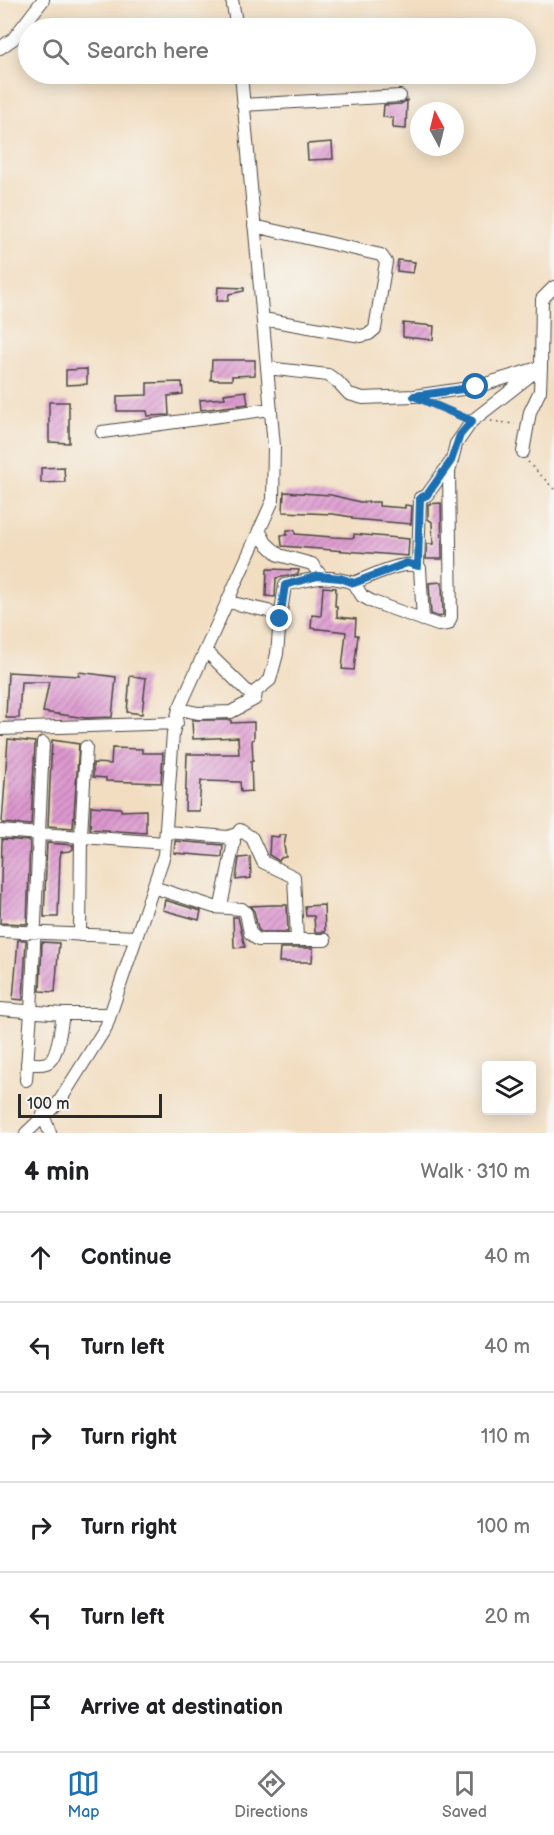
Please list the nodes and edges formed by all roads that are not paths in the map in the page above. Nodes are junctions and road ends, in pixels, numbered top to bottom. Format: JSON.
{"nodes":[{"id":1,"x":232,"y":0,"type":"edge"},
{"id":2,"x":39,"y":1,"type":"edge"},
{"id":3,"x":27,"y":18,"type":"edge"},
{"id":4,"x":235,"y":18,"type":"edge"},
{"id":5,"x":18,"y":32,"type":"edge"},
{"id":6,"x":0,"y":48,"type":"edge"},
{"id":7,"x":242,"y":84,"type":"edge"},
{"id":8,"x":400,"y":96,"type":"dead end"},
{"id":9,"x":243,"y":105,"type":"junction"},
{"id":10,"x":254,"y":226,"type":"junction"},
{"id":11,"x":554,"y":287,"type":"edge"},
{"id":12,"x":548,"y":306,"type":"edge"},
{"id":13,"x":263,"y":319,"type":"junction"},
{"id":14,"x":267,"y":368,"type":"junction"},
{"id":15,"x":541,"y":368,"type":"junction"},
{"id":16,"x":271,"y":410,"type":"junction"},
{"id":17,"x":102,"y":432,"type":"dead end"},
{"id":18,"x":523,"y":452,"type":"dead end"},
{"id":19,"x":451,"y":461,"type":"junction"},
{"id":20,"x":259,"y":530,"type":"junction"},
{"id":21,"x":418,"y":566,"type":"junction"},
{"id":22,"x":322,"y":577,"type":"junction"},
{"id":23,"x":354,"y":583,"type":"junction"},
{"id":24,"x":228,"y":602,"type":"junction"},
{"id":25,"x":280,"y":619,"type":"junction"},
{"id":26,"x":423,"y":620,"type":"junction"},
{"id":27,"x":206,"y":651,"type":"junction"},
{"id":28,"x":255,"y":699,"type":"junction"},
{"id":29,"x":178,"y":709,"type":"junction"},
{"id":30,"x":177,"y":723,"type":"junction"},
{"id":31,"x":0,"y":729,"type":"edge"},
{"id":32,"x":43,"y":743,"type":"dead end"},
{"id":33,"x":86,"y":747,"type":"dead end"},
{"id":34,"x":0,"y":831,"type":"edge"},
{"id":35,"x":38,"y":834,"type":"junction"},
{"id":36,"x":237,"y":834,"type":"junction"},
{"id":37,"x":81,"y":836,"type":"junction"},
{"id":38,"x":166,"y":838,"type":"junction"},
{"id":39,"x":153,"y":887,"type":"junction"},
{"id":40,"x":221,"y":906,"type":"junction"},
{"id":41,"x":0,"y":931,"type":"edge"},
{"id":42,"x":34,"y":932,"type":"junction"},
{"id":43,"x":80,"y":935,"type":"junction"},
{"id":44,"x":136,"y":937,"type":"junction"},
{"id":45,"x":297,"y":939,"type":"junction"},
{"id":46,"x":325,"y":939,"type":"dead end"},
{"id":47,"x":0,"y":1010,"type":"edge"},
{"id":48,"x":31,"y":1012,"type":"junction"},
{"id":49,"x":63,"y":1014,"type":"junction"},
{"id":50,"x":110,"y":1014,"type":"junction"},
{"id":51,"x":27,"y":1063,"type":"junction"},
{"id":52,"x":26,"y":1080,"type":"dead end"},
{"id":53,"x":43,"y":1115,"type":"junction"},
{"id":54,"x":26,"y":1133,"type":"edge"},
{"id":55,"x":50,"y":1133,"type":"edge"}],
"edges":[{"from":1,"to":4,"type":"street"},
{"from":2,"to":3,"type":"street"},
{"from":5,"to":6,"type":"street"},
{"from":7,"to":9,"type":"street"},
{"from":8,"to":9,"type":"street"},
{"from":9,"to":10,"type":"street"},
{"from":10,"to":13,"type":"street"},
{"from":10,"to":13,"type":"street"},
{"from":11,"to":12,"type":"street"},
{"from":12,"to":15,"type":"street"},
{"from":13,"to":14,"type":"street"},
{"from":14,"to":15,"type":"street"},
{"from":14,"to":16,"type":"street"},
{"from":15,"to":18,"type":"street"},
{"from":15,"to":19,"type":"street"},
{"from":16,"to":17,"type":"street"},
{"from":16,"to":20,"type":"street"},
{"from":19,"to":21,"type":"street"},
{"from":19,"to":26,"type":"street"},
{"from":20,"to":22,"type":"street"},
{"from":20,"to":24,"type":"street"},
{"from":21,"to":23,"type":"street"},
{"from":21,"to":26,"type":"street"},
{"from":22,"to":23,"type":"street"},
{"from":22,"to":25,"type":"street"},
{"from":23,"to":26,"type":"street"},
{"from":24,"to":25,"type":"street"},
{"from":24,"to":27,"type":"street"},
{"from":25,"to":28,"type":"street"},
{"from":27,"to":28,"type":"street"},
{"from":27,"to":29,"type":"street"},
{"from":28,"to":29,"type":"street"},
{"from":29,"to":30,"type":"street"},
{"from":30,"to":31,"type":"street"},
{"from":30,"to":38,"type":"street"},
{"from":32,"to":35,"type":"street"},
{"from":33,"to":37,"type":"street"},
{"from":34,"to":35,"type":"street"},
{"from":35,"to":37,"type":"street"},
{"from":35,"to":42,"type":"street"},
{"from":36,"to":38,"type":"street"},
{"from":36,"to":40,"type":"street"},
{"from":36,"to":45,"type":"street"},
{"from":37,"to":38,"type":"street"},
{"from":37,"to":43,"type":"street"},
{"from":38,"to":39,"type":"street"},
{"from":39,"to":40,"type":"street"},
{"from":39,"to":44,"type":"street"},
{"from":40,"to":45,"type":"street"},
{"from":41,"to":42,"type":"street"},
{"from":42,"to":43,"type":"street"},
{"from":42,"to":48,"type":"street"},
{"from":43,"to":44,"type":"street"},
{"from":44,"to":50,"type":"street"},
{"from":45,"to":46,"type":"street"},
{"from":47,"to":48,"type":"street"},
{"from":48,"to":49,"type":"street"},
{"from":48,"to":51,"type":"street"},
{"from":49,"to":50,"type":"street"},
{"from":49,"to":51,"type":"street"},
{"from":50,"to":53,"type":"street"},
{"from":51,"to":52,"type":"street"},
{"from":53,"to":54,"type":"street"},
{"from":53,"to":55,"type":"street"}]}
